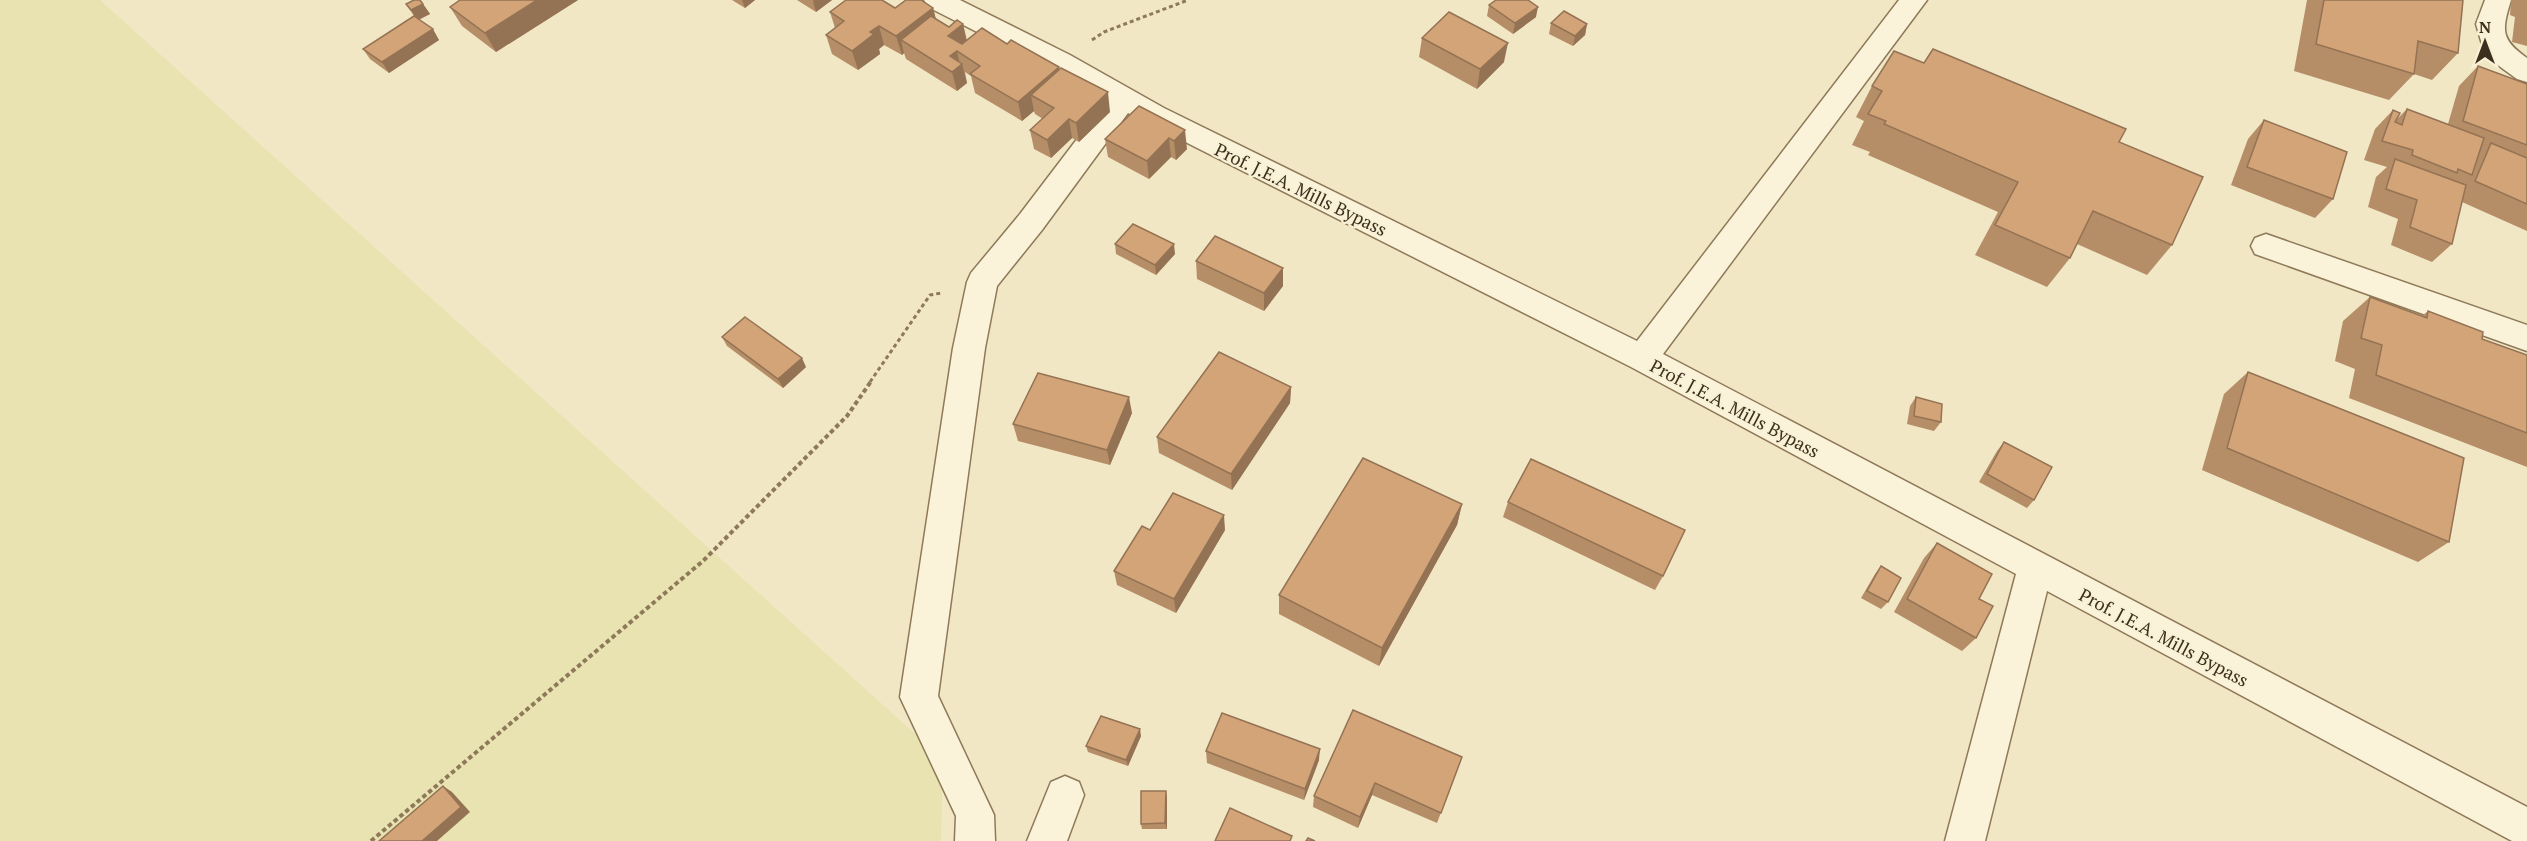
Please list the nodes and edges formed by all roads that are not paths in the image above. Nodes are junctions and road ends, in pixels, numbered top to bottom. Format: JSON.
{"nodes":[{"id":1,"x":937,"y":0,"type":"edge"},
{"id":2,"x":1914,"y":0,"type":"edge"},
{"id":3,"x":2498,"y":0,"type":"edge"},
{"id":4,"x":2527,"y":72,"type":"edge"},
{"id":5,"x":1123,"y":99,"type":"junction"},
{"id":6,"x":2266,"y":246,"type":"dead end"},
{"id":7,"x":2527,"y":338,"type":"edge"},
{"id":8,"x":1642,"y":358,"type":"junction"},
{"id":9,"x":2035,"y":568,"type":"junction"},
{"id":10,"x":1065,"y":795,"type":"dead end"},
{"id":11,"x":2527,"y":828,"type":"edge"},
{"id":12,"x":975,"y":841,"type":"edge"},
{"id":13,"x":1047,"y":841,"type":"edge"},
{"id":14,"x":1965,"y":841,"type":"edge"}],
"edges":[{"from":1,"to":5,"type":"street","name":"Prof. J.E.A. Mills Bypass"},
{"from":2,"to":8,"type":"street"},
{"from":3,"to":4,"type":"street"},
{"from":5,"to":8,"type":"street","name":"Prof. J.E.A. Mills Bypass"},
{"from":5,"to":12,"type":"street"},
{"from":6,"to":7,"type":"street"},
{"from":8,"to":9,"type":"street","name":"Prof. J.E.A. Mills Bypass"},
{"from":9,"to":11,"type":"street","name":"Prof. J.E.A. Mills Bypass"},
{"from":9,"to":14,"type":"street"},
{"from":10,"to":13,"type":"street"}]}
